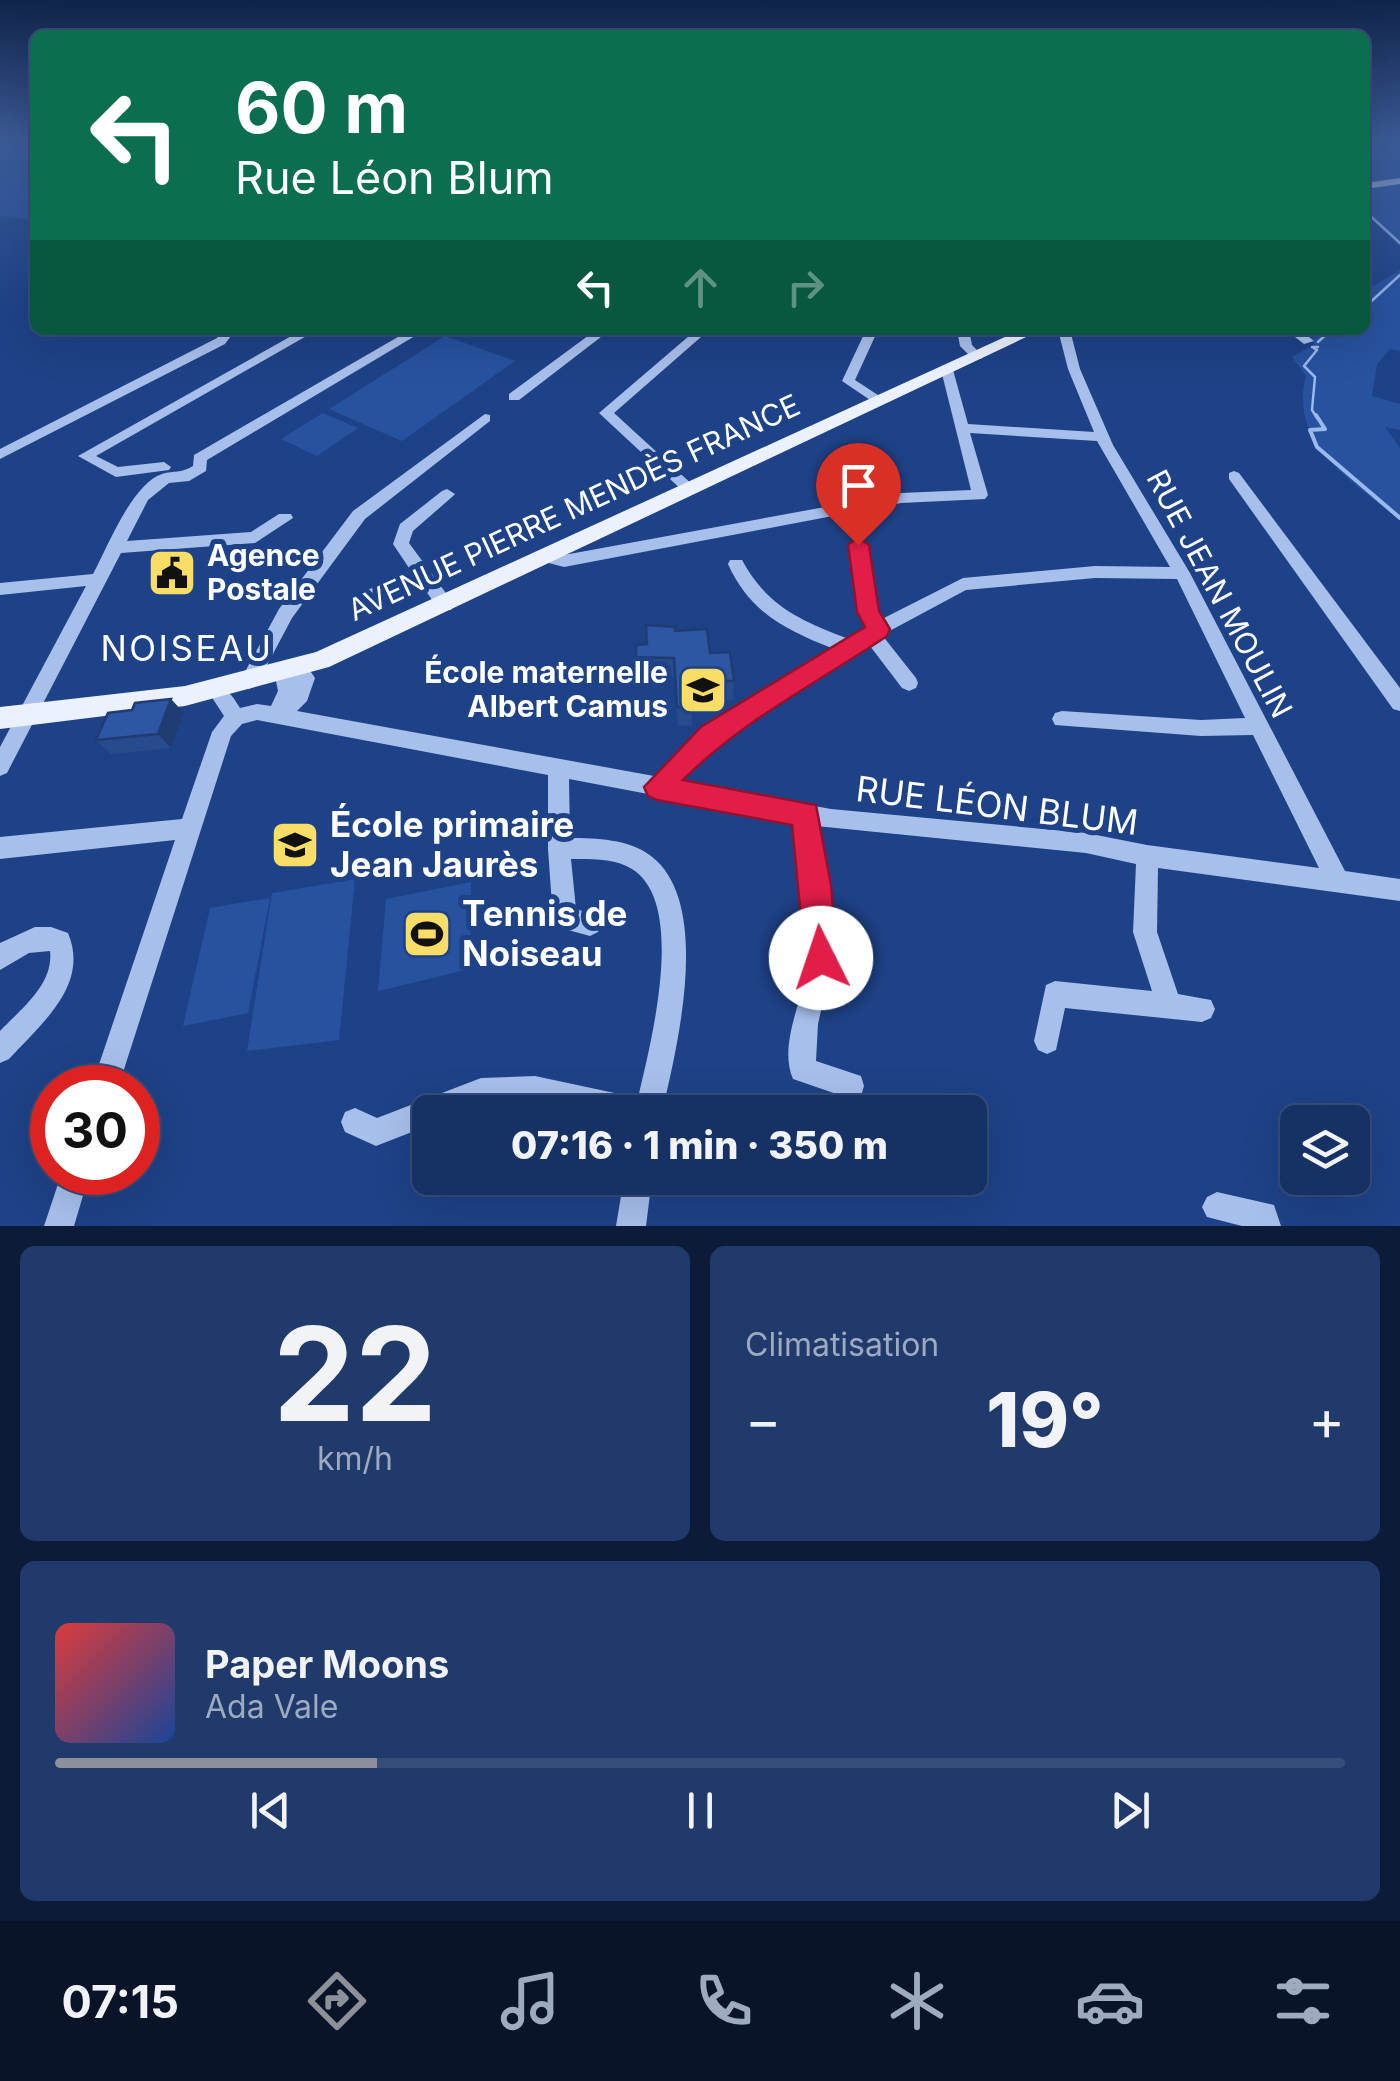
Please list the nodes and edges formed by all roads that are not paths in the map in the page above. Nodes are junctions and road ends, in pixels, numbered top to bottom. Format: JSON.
{"nodes":[{"id":1,"x":226,"y":335,"type":"edge"},
{"id":2,"x":302,"y":335,"type":"edge"},
{"id":3,"x":403,"y":335,"type":"edge"},
{"id":4,"x":597,"y":335,"type":"edge"},
{"id":5,"x":697,"y":335,"type":"edge"},
{"id":6,"x":870,"y":335,"type":"edge"},
{"id":7,"x":964,"y":335,"type":"edge"},
{"id":8,"x":1022,"y":335,"type":"edge"},
{"id":9,"x":1065,"y":335,"type":"edge"},
{"id":10,"x":1299,"y":335,"type":"edge"},
{"id":11,"x":1308,"y":341,"type":"dead end"},
{"id":12,"x":977,"y":356,"type":"junction"},
{"id":13,"x":948,"y":370,"type":"junction"},
{"id":14,"x":514,"y":397,"type":"dead end"},
{"id":15,"x":879,"y":402,"type":"junction"},
{"id":16,"x":485,"y":418,"type":"dead end"},
{"id":17,"x":964,"y":428,"type":"junction"},
{"id":18,"x":1102,"y":437,"type":"junction"},
{"id":19,"x":0,"y":455,"type":"edge"},
{"id":20,"x":165,"y":472,"type":"junction"},
{"id":21,"x":1234,"y":476,"type":"dead end"},
{"id":22,"x":690,"y":490,"type":"junction"},
{"id":23,"x":447,"y":494,"type":"dead end"},
{"id":24,"x":285,"y":518,"type":"dead end"},
{"id":25,"x":858,"y":545,"type":"dead end"},
{"id":26,"x":116,"y":548,"type":"junction"},
{"id":27,"x":547,"y":557,"type":"junction"},
{"id":28,"x":736,"y":564,"type":"dead end"},
{"id":29,"x":422,"y":573,"type":"junction"},
{"id":30,"x":1182,"y":573,"type":"junction"},
{"id":31,"x":100,"y":579,"type":"junction"},
{"id":32,"x":0,"y":589,"type":"edge"},
{"id":33,"x":362,"y":600,"type":"dead end"},
{"id":34,"x":444,"y":605,"type":"junction"},
{"id":35,"x":874,"y":631,"type":"junction"},
{"id":36,"x":849,"y":647,"type":"junction"},
{"id":37,"x":292,"y":672,"type":"junction"},
{"id":38,"x":249,"y":680,"type":"junction"},
{"id":39,"x":909,"y":683,"type":"dead end"},
{"id":40,"x":1400,"y":703,"type":"edge"},
{"id":41,"x":130,"y":706,"type":"junction"},
{"id":42,"x":228,"y":706,"type":"junction"},
{"id":43,"x":28,"y":715,"type":"junction"},
{"id":44,"x":280,"y":716,"type":"junction"},
{"id":45,"x":0,"y":718,"type":"edge"},
{"id":46,"x":1062,"y":719,"type":"dead end"},
{"id":47,"x":1260,"y":726,"type":"junction"},
{"id":48,"x":0,"y":768,"type":"edge"},
{"id":49,"x":558,"y":768,"type":"junction"},
{"id":50,"x":657,"y":787,"type":"junction"},
{"id":51,"x":806,"y":814,"type":"junction"},
{"id":52,"x":191,"y":828,"type":"junction"},
{"id":53,"x":0,"y":848,"type":"edge"},
{"id":54,"x":559,"y":849,"type":"junction"},
{"id":55,"x":1147,"y":856,"type":"junction"},
{"id":56,"x":1337,"y":880,"type":"junction"},
{"id":57,"x":1400,"y":890,"type":"edge"},
{"id":58,"x":590,"y":924,"type":"dead end"},
{"id":59,"x":0,"y":958,"type":"edge"},
{"id":60,"x":1169,"y":1004,"type":"junction"},
{"id":61,"x":1202,"y":1009,"type":"dead end"},
{"id":62,"x":1047,"y":1041,"type":"dead end"},
{"id":63,"x":0,"y":1050,"type":"edge"},
{"id":64,"x":112,"y":1065,"type":"edge"},
{"id":65,"x":851,"y":1086,"type":"dead end"},
{"id":66,"x":468,"y":1095,"type":"edge"},
{"id":67,"x":562,"y":1095,"type":"edge"},
{"id":68,"x":653,"y":1095,"type":"edge"},
{"id":69,"x":412,"y":1117,"type":"edge"},
{"id":70,"x":355,"y":1122,"type":"dead end"},
{"id":71,"x":69,"y":1195,"type":"edge"},
{"id":72,"x":636,"y":1195,"type":"edge"},
{"id":73,"x":1218,"y":1208,"type":"dead end"},
{"id":74,"x":59,"y":1226,"type":"edge"},
{"id":75,"x":631,"y":1226,"type":"edge"},
{"id":76,"x":1266,"y":1226,"type":"edge"}],
"edges":[{"from":1,"to":19,"type":"street"},
{"from":2,"to":20,"type":"street"},
{"from":3,"to":20,"type":"street"},
{"from":4,"to":14,"type":"street"},
{"from":5,"to":22,"type":"street"},
{"from":6,"to":15,"type":"street"},
{"from":7,"to":12,"type":"street"},
{"from":8,"to":12,"type":"main road","name":"AVENUE PIERRE MENDÈS FRANCE"},
{"from":9,"to":18,"type":"street","name":"RUE JEAN MOULIN"},
{"from":10,"to":11,"type":"street"},
{"from":12,"to":13,"type":"main road","name":"AVENUE PIERRE MENDÈS FRANCE"},
{"from":13,"to":15,"type":"main road","name":"AVENUE PIERRE MENDÈS FRANCE"},
{"from":13,"to":17,"type":"street"},
{"from":15,"to":22,"type":"main road","name":"AVENUE PIERRE MENDÈS FRANCE"},
{"from":16,"to":38,"type":"street"},
{"from":17,"to":18,"type":"street"},
{"from":17,"to":27,"type":"street"},
{"from":18,"to":30,"type":"street","name":"RUE JEAN MOULIN"},
{"from":20,"to":26,"type":"street"},
{"from":21,"to":40,"type":"street"},
{"from":22,"to":27,"type":"main road","name":"AVENUE PIERRE MENDÈS FRANCE"},
{"from":23,"to":29,"type":"street"},
{"from":24,"to":26,"type":"street"},
{"from":25,"to":35,"type":"street"},
{"from":26,"to":31,"type":"street"},
{"from":27,"to":34,"type":"main road","name":"AVENUE PIERRE MENDÈS FRANCE"},
{"from":28,"to":36,"type":"street"},
{"from":29,"to":33,"type":"street"},
{"from":29,"to":34,"type":"street"},
{"from":30,"to":35,"type":"street"},
{"from":30,"to":47,"type":"street","name":"RUE JEAN MOULIN"},
{"from":31,"to":32,"type":"street"},
{"from":31,"to":43,"type":"street"},
{"from":34,"to":37,"type":"main road","name":"AVENUE PIERRE MENDÈS FRANCE"},
{"from":35,"to":36,"type":"street"},
{"from":35,"to":39,"type":"street"},
{"from":36,"to":50,"type":"street"},
{"from":37,"to":38,"type":"main road","name":"AVENUE PIERRE MENDÈS FRANCE"},
{"from":37,"to":42,"type":"main road","name":"AVENUE PIERRE MENDÈS FRANCE"},
{"from":37,"to":44,"type":"street"},
{"from":38,"to":41,"type":"main road","name":"AVENUE PIERRE MENDÈS FRANCE"},
{"from":41,"to":42,"type":"main road","name":"AVENUE PIERRE MENDÈS FRANCE"},
{"from":41,"to":43,"type":"main road","name":"AVENUE PIERRE MENDÈS FRANCE"},
{"from":42,"to":44,"type":"street","name":"RUE LÉON BLUM"},
{"from":42,"to":52,"type":"street"},
{"from":43,"to":45,"type":"main road","name":"AVENUE PIERRE MENDÈS FRANCE"},
{"from":43,"to":48,"type":"street"},
{"from":44,"to":49,"type":"street","name":"RUE LÉON BLUM"},
{"from":46,"to":47,"type":"street"},
{"from":47,"to":56,"type":"street","name":"RUE JEAN MOULIN"},
{"from":49,"to":50,"type":"street","name":"RUE LÉON BLUM"},
{"from":49,"to":54,"type":"street"},
{"from":50,"to":51,"type":"street","name":"RUE LÉON BLUM"},
{"from":51,"to":55,"type":"street","name":"RUE LÉON BLUM"},
{"from":51,"to":65,"type":"street"},
{"from":52,"to":53,"type":"street"},
{"from":52,"to":64,"type":"street"},
{"from":54,"to":58,"type":"street"},
{"from":54,"to":68,"type":"street"},
{"from":55,"to":56,"type":"street","name":"RUE LÉON BLUM"},
{"from":55,"to":60,"type":"street"},
{"from":56,"to":57,"type":"street","name":"RUE LÉON BLUM"},
{"from":59,"to":63,"type":"street"},
{"from":60,"to":61,"type":"street"},
{"from":60,"to":62,"type":"street"},
{"from":66,"to":67,"type":"street"},
{"from":69,"to":70,"type":"street"},
{"from":71,"to":74,"type":"street"},
{"from":72,"to":75,"type":"street"},
{"from":73,"to":76,"type":"street"}]}
